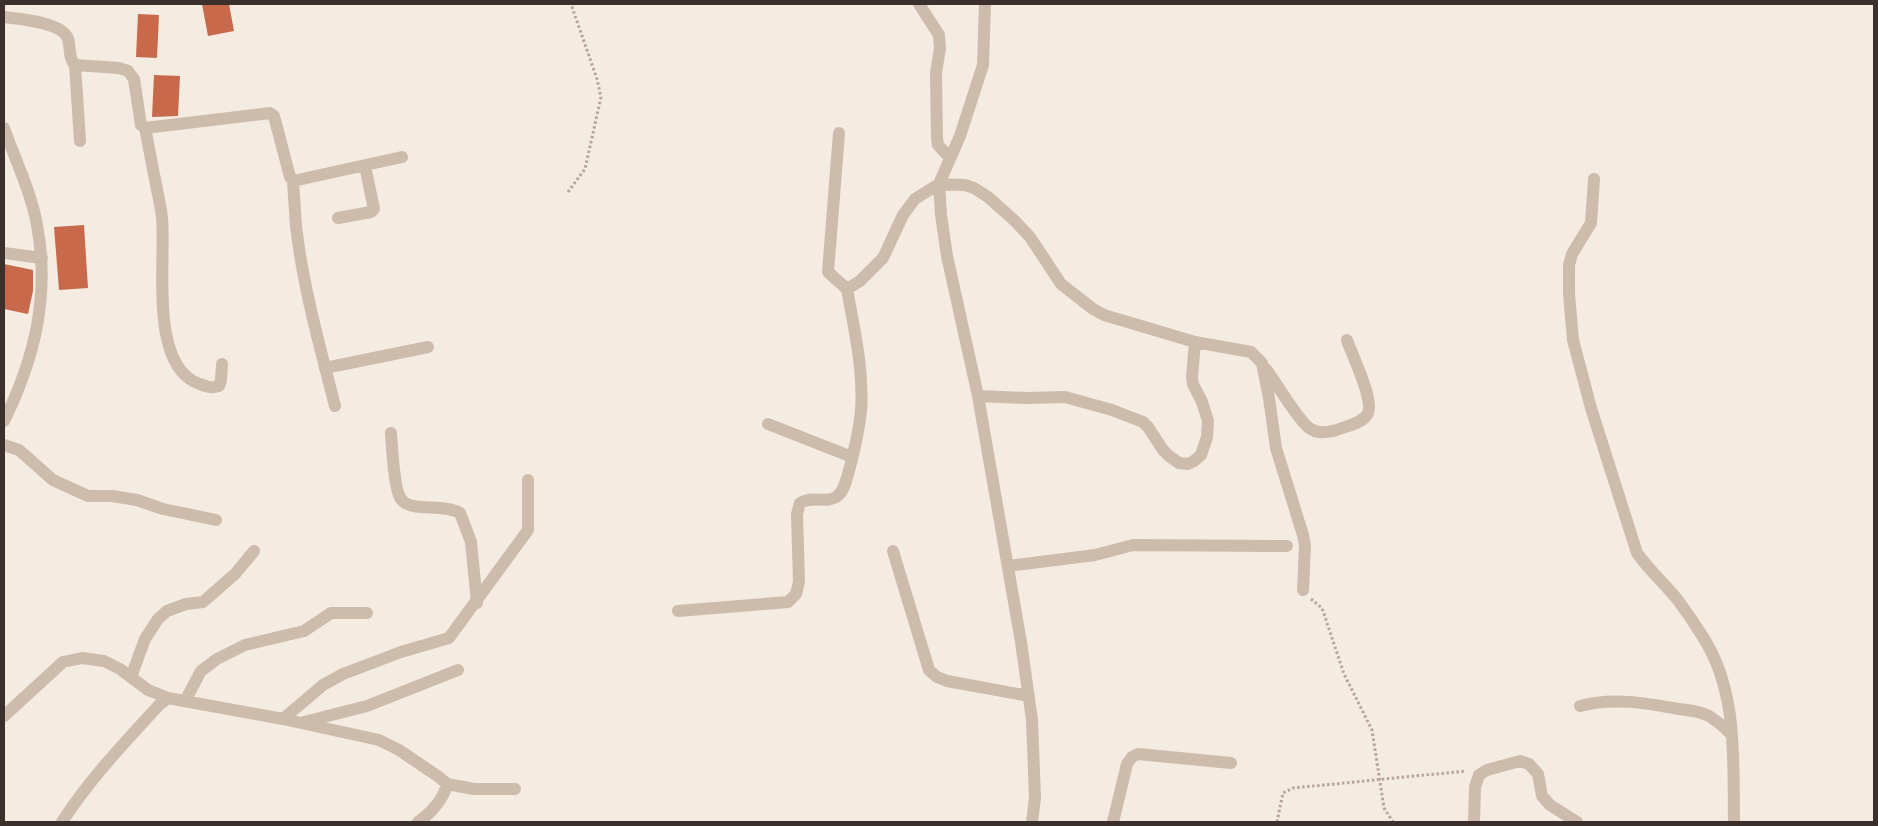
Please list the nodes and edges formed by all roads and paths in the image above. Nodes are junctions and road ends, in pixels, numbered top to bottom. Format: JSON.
{"nodes":[{"id":1,"x":571,"y":4,"type":"edge"},
{"id":2,"x":920,"y":4,"type":"edge"},
{"id":3,"x":984,"y":4,"type":"edge"},
{"id":4,"x":4,"y":17,"type":"edge"},
{"id":5,"x":75,"y":65,"type":"junction"},
{"id":6,"x":4,"y":128,"type":"edge"},
{"id":7,"x":145,"y":128,"type":"junction"},
{"id":8,"x":839,"y":133,"type":"dead end"},
{"id":9,"x":80,"y":141,"type":"dead end"},
{"id":10,"x":402,"y":158,"type":"dead end"},
{"id":11,"x":950,"y":158,"type":"junction"},
{"id":12,"x":365,"y":166,"type":"junction"},
{"id":13,"x":1594,"y":179,"type":"dead end"},
{"id":14,"x":293,"y":181,"type":"junction"},
{"id":15,"x":939,"y":184,"type":"junction"},
{"id":16,"x":568,"y":192,"type":"dead end"},
{"id":17,"x":338,"y":218,"type":"dead end"},
{"id":18,"x":4,"y":253,"type":"edge"},
{"id":19,"x":42,"y":258,"type":"junction"},
{"id":20,"x":847,"y":289,"type":"junction"},
{"id":21,"x":1347,"y":340,"type":"dead end"},
{"id":22,"x":1195,"y":342,"type":"junction"},
{"id":23,"x":428,"y":347,"type":"dead end"},
{"id":24,"x":1262,"y":363,"type":"junction"},
{"id":25,"x":222,"y":364,"type":"dead end"},
{"id":26,"x":325,"y":368,"type":"junction"},
{"id":27,"x":978,"y":396,"type":"junction"},
{"id":28,"x":335,"y":406,"type":"dead end"},
{"id":29,"x":4,"y":421,"type":"edge"},
{"id":30,"x":768,"y":424,"type":"dead end"},
{"id":31,"x":391,"y":433,"type":"dead end"},
{"id":32,"x":4,"y":445,"type":"edge"},
{"id":33,"x":852,"y":457,"type":"junction"},
{"id":34,"x":528,"y":480,"type":"dead end"},
{"id":35,"x":216,"y":520,"type":"dead end"},
{"id":36,"x":1287,"y":546,"type":"dead end"},
{"id":37,"x":254,"y":551,"type":"dead end"},
{"id":38,"x":893,"y":551,"type":"dead end"},
{"id":39,"x":1008,"y":566,"type":"junction"},
{"id":40,"x":1303,"y":590,"type":"joint"},
{"id":41,"x":476,"y":603,"type":"junction"},
{"id":42,"x":678,"y":611,"type":"dead end"},
{"id":43,"x":367,"y":613,"type":"dead end"},
{"id":44,"x":458,"y":670,"type":"dead end"},
{"id":45,"x":131,"y":677,"type":"junction"},
{"id":46,"x":1029,"y":696,"type":"junction"},
{"id":47,"x":168,"y":698,"type":"junction"},
{"id":48,"x":185,"y":701,"type":"junction"},
{"id":49,"x":1580,"y":706,"type":"dead end"},
{"id":50,"x":4,"y":716,"type":"edge"},
{"id":51,"x":283,"y":719,"type":"junction"},
{"id":52,"x":301,"y":722,"type":"junction"},
{"id":53,"x":1732,"y":735,"type":"junction"},
{"id":54,"x":1231,"y":763,"type":"dead end"},
{"id":55,"x":1487,"y":770,"type":"junction"},
{"id":56,"x":1380,"y":779,"type":"junction"},
{"id":57,"x":447,"y":784,"type":"junction"},
{"id":58,"x":515,"y":789,"type":"dead end"},
{"id":59,"x":62,"y":822,"type":"edge"},
{"id":60,"x":418,"y":822,"type":"edge"},
{"id":61,"x":1032,"y":822,"type":"edge"},
{"id":62,"x":1113,"y":822,"type":"edge"},
{"id":63,"x":1277,"y":822,"type":"edge"},
{"id":64,"x":1393,"y":822,"type":"edge"},
{"id":65,"x":1474,"y":822,"type":"edge"},
{"id":66,"x":1577,"y":822,"type":"edge"},
{"id":67,"x":1734,"y":822,"type":"edge"}],
"edges":[{"from":1,"to":16,"type":"path"},
{"from":2,"to":11,"type":"street"},
{"from":3,"to":11,"type":"street"},
{"from":4,"to":5,"type":"street"},
{"from":5,"to":7,"type":"street"},
{"from":5,"to":9,"type":"street"},
{"from":6,"to":19,"type":"street"},
{"from":7,"to":14,"type":"street"},
{"from":7,"to":25,"type":"street"},
{"from":8,"to":20,"type":"street"},
{"from":10,"to":12,"type":"street"},
{"from":11,"to":15,"type":"street"},
{"from":12,"to":14,"type":"street"},
{"from":12,"to":17,"type":"street"},
{"from":13,"to":53,"type":"street"},
{"from":14,"to":26,"type":"street"},
{"from":15,"to":20,"type":"street"},
{"from":15,"to":22,"type":"street"},
{"from":15,"to":27,"type":"street"},
{"from":18,"to":19,"type":"street"},
{"from":19,"to":29,"type":"street"},
{"from":20,"to":33,"type":"street"},
{"from":21,"to":24,"type":"street"},
{"from":22,"to":24,"type":"street"},
{"from":22,"to":27,"type":"street"},
{"from":23,"to":26,"type":"street"},
{"from":24,"to":40,"type":"street"},
{"from":26,"to":28,"type":"street"},
{"from":27,"to":39,"type":"street"},
{"from":30,"to":33,"type":"street"},
{"from":31,"to":41,"type":"street"},
{"from":32,"to":35,"type":"street"},
{"from":33,"to":42,"type":"street"},
{"from":34,"to":41,"type":"street"},
{"from":36,"to":39,"type":"street"},
{"from":37,"to":45,"type":"street"},
{"from":38,"to":46,"type":"street"},
{"from":39,"to":46,"type":"street"},
{"from":40,"to":56,"type":"path"},
{"from":41,"to":51,"type":"street"},
{"from":43,"to":48,"type":"street"},
{"from":44,"to":52,"type":"street"},
{"from":45,"to":47,"type":"street"},
{"from":45,"to":50,"type":"street"},
{"from":46,"to":61,"type":"street"},
{"from":47,"to":48,"type":"street"},
{"from":47,"to":59,"type":"street"},
{"from":48,"to":51,"type":"street"},
{"from":49,"to":53,"type":"street"},
{"from":51,"to":52,"type":"street"},
{"from":52,"to":57,"type":"street"},
{"from":53,"to":67,"type":"street"},
{"from":54,"to":62,"type":"street"},
{"from":55,"to":56,"type":"path"},
{"from":55,"to":65,"type":"street"},
{"from":55,"to":66,"type":"street"},
{"from":56,"to":63,"type":"path"},
{"from":56,"to":64,"type":"path"},
{"from":57,"to":58,"type":"street"},
{"from":57,"to":60,"type":"street"}]}
